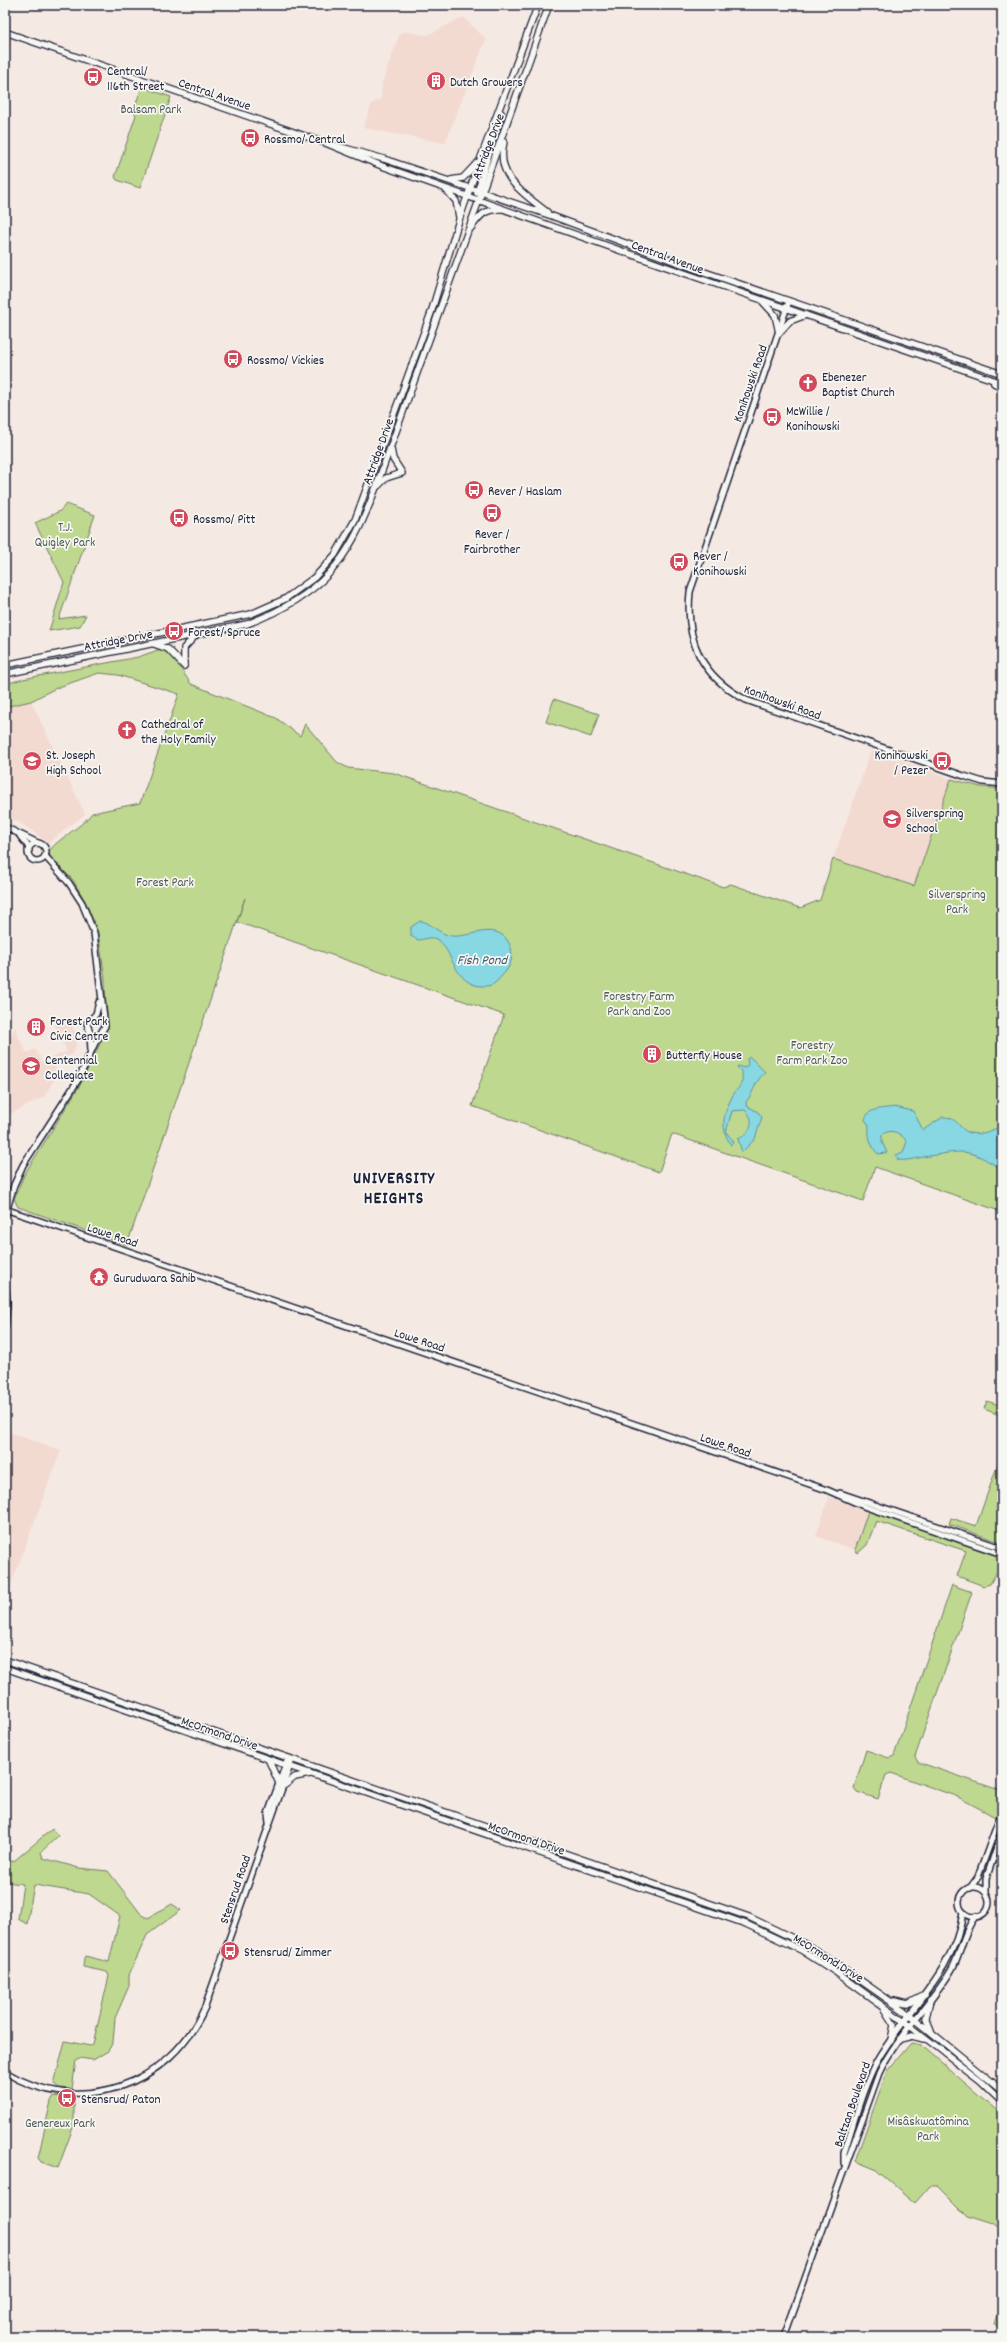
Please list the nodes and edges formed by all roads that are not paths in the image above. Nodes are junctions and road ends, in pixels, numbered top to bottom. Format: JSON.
{"nodes":[{"id":1,"x":538,"y":5,"type":"edge"},
{"id":2,"x":549,"y":5,"type":"edge"},
{"id":3,"x":5,"y":32,"type":"edge"},
{"id":4,"x":502,"y":107,"type":"junction"},
{"id":5,"x":508,"y":123,"type":"junction"},
{"id":6,"x":328,"y":144,"type":"junction"},
{"id":7,"x":480,"y":160,"type":"junction"},
{"id":8,"x":447,"y":180,"type":"junction"},
{"id":9,"x":444,"y":189,"type":"junction"},
{"id":10,"x":476,"y":190,"type":"junction"},
{"id":11,"x":468,"y":196,"type":"junction"},
{"id":12,"x":479,"y":200,"type":"junction"},
{"id":13,"x":505,"y":210,"type":"junction"},
{"id":14,"x":552,"y":216,"type":"junction"},
{"id":15,"x":459,"y":220,"type":"junction"},
{"id":16,"x":466,"y":235,"type":"junction"},
{"id":17,"x":759,"y":300,"type":"junction"},
{"id":18,"x":789,"y":301,"type":"junction"},
{"id":19,"x":787,"y":309,"type":"junction"},
{"id":20,"x":806,"y":315,"type":"junction"},
{"id":21,"x":778,"y":333,"type":"junction"},
{"id":22,"x":1002,"y":374,"type":"edge"},
{"id":23,"x":989,"y":379,"type":"junction"},
{"id":24,"x":1002,"y":383,"type":"edge"},
{"id":25,"x":1002,"y":388,"type":"edge"},
{"id":26,"x":390,"y":448,"type":"junction"},
{"id":27,"x":375,"y":490,"type":"junction"},
{"id":28,"x":197,"y":635,"type":"junction"},
{"id":29,"x":152,"y":643,"type":"junction"},
{"id":30,"x":5,"y":665,"type":"edge"},
{"id":31,"x":5,"y":674,"type":"edge"},
{"id":32,"x":1002,"y":784,"type":"edge"},
{"id":33,"x":5,"y":827,"type":"edge"},
{"id":34,"x":16,"y":832,"type":"junction"},
{"id":35,"x":38,"y":843,"type":"junction"},
{"id":36,"x":29,"y":850,"type":"junction"},
{"id":37,"x":43,"y":858,"type":"junction"},
{"id":38,"x":100,"y":999,"type":"junction"},
{"id":39,"x":92,"y":1017,"type":"junction"},
{"id":40,"x":103,"y":1019,"type":"junction"},
{"id":41,"x":90,"y":1033,"type":"junction"},
{"id":42,"x":99,"y":1034,"type":"junction"},
{"id":43,"x":91,"y":1051,"type":"junction"},
{"id":44,"x":6,"y":1210,"type":"edge"},
{"id":45,"x":5,"y":1216,"type":"edge"},
{"id":46,"x":5,"y":1276,"type":"edge"},
{"id":47,"x":5,"y":1328,"type":"edge"},
{"id":48,"x":827,"y":1490,"type":"junction"},
{"id":49,"x":1002,"y":1548,"type":"edge"},
{"id":50,"x":1002,"y":1554,"type":"edge"},
{"id":51,"x":5,"y":1660,"type":"edge"},
{"id":52,"x":5,"y":1668,"type":"edge"},
{"id":53,"x":290,"y":1759,"type":"junction"},
{"id":54,"x":269,"y":1761,"type":"junction"},
{"id":55,"x":288,"y":1767,"type":"junction"},
{"id":56,"x":310,"y":1774,"type":"junction"},
{"id":57,"x":282,"y":1784,"type":"junction"},
{"id":58,"x":1002,"y":1811,"type":"edge"},
{"id":59,"x":1002,"y":1832,"type":"edge"},
{"id":60,"x":970,"y":1888,"type":"junction"},
{"id":61,"x":986,"y":1893,"type":"junction"},
{"id":62,"x":963,"y":1912,"type":"junction"},
{"id":63,"x":976,"y":1916,"type":"junction"},
{"id":64,"x":925,"y":1995,"type":"junction"},
{"id":65,"x":888,"y":1999,"type":"junction"},
{"id":66,"x":930,"y":2000,"type":"junction"},
{"id":67,"x":879,"y":2003,"type":"junction"},
{"id":68,"x":912,"y":2017,"type":"junction"},
{"id":69,"x":907,"y":2024,"type":"junction"},
{"id":70,"x":935,"y":2036,"type":"junction"},
{"id":71,"x":900,"y":2039,"type":"junction"},
{"id":72,"x":926,"y":2039,"type":"junction"},
{"id":73,"x":892,"y":2040,"type":"junction"},
{"id":74,"x":5,"y":2072,"type":"edge"},
{"id":75,"x":1002,"y":2090,"type":"edge"},
{"id":76,"x":1002,"y":2101,"type":"edge"},
{"id":77,"x":844,"y":2164,"type":"junction"},
{"id":78,"x":784,"y":2337,"type":"edge"}],
"edges":[{"from":1,"to":4,"type":"main road","name":"Attridge Drive"},
{"from":2,"to":5,"type":"main road","name":"Attridge Drive"},
{"from":3,"to":6,"type":"main road","name":"Central Avenue"},
{"from":4,"to":7,"type":"main road","name":"Attridge Drive"},
{"from":4,"to":10,"type":"main road"},
{"from":5,"to":10,"type":"main road","name":"Attridge Drive"},
{"from":5,"to":14,"type":"main road"},
{"from":6,"to":8,"type":"main road","name":"Central Avenue"},
{"from":6,"to":9,"type":"main road","name":"Central Avenue"},
{"from":7,"to":8,"type":"main road"},
{"from":7,"to":10,"type":"main road","name":"Attridge Drive"},
{"from":8,"to":10,"type":"main road","name":"Central Avenue"},
{"from":9,"to":11,"type":"main road","name":"Central Avenue"},
{"from":9,"to":15,"type":"main road"},
{"from":10,"to":11,"type":"main road","name":"Attridge Drive"},
{"from":10,"to":12,"type":"main road","name":"Attridge Drive"},
{"from":10,"to":14,"type":"main road","name":"Central Avenue"},
{"from":11,"to":12,"type":"main road","name":"Central Avenue"},
{"from":11,"to":15,"type":"main road","name":"Attridge Drive"},
{"from":12,"to":13,"type":"main road","name":"Central Avenue"},
{"from":12,"to":16,"type":"main road","name":"Attridge Drive"},
{"from":13,"to":16,"type":"main road"},
{"from":13,"to":17,"type":"main road","name":"Central Avenue"},
{"from":14,"to":18,"type":"main road","name":"Central Avenue"},
{"from":15,"to":30,"type":"main road","name":"Attridge Drive"},
{"from":16,"to":26,"type":"main road","name":"Attridge Drive"},
{"from":17,"to":19,"type":"main road","name":"Central Avenue"},
{"from":17,"to":21,"type":"main road"},
{"from":18,"to":19,"type":"street","name":"Konihowski Road"},
{"from":18,"to":22,"type":"main road","name":"Central Avenue"},
{"from":19,"to":20,"type":"main road","name":"Central Avenue"},
{"from":19,"to":21,"type":"street","name":"Konihowski Road"},
{"from":20,"to":21,"type":"main road"},
{"from":20,"to":23,"type":"main road","name":"Central Avenue"},
{"from":21,"to":32,"type":"street","name":"Konihowski Road"},
{"from":23,"to":24,"type":"main road","name":"Central Avenue"},
{"from":23,"to":25,"type":"main road"},
{"from":26,"to":27,"type":"main road","name":"Attridge Drive"},
{"from":26,"to":27,"type":"main road"},
{"from":27,"to":28,"type":"main road","name":"Attridge Drive"},
{"from":28,"to":29,"type":"main road","name":"Attridge Drive"},
{"from":28,"to":29,"type":"main road"},
{"from":29,"to":31,"type":"main road","name":"Attridge Drive"},
{"from":33,"to":34,"type":"street"},
{"from":34,"to":35,"type":"street"},
{"from":34,"to":36,"type":"street"},
{"from":35,"to":36,"type":"street"},
{"from":35,"to":37,"type":"street"},
{"from":36,"to":37,"type":"street"},
{"from":37,"to":38,"type":"street"},
{"from":38,"to":39,"type":"street"},
{"from":38,"to":40,"type":"street"},
{"from":39,"to":40,"type":"street"},
{"from":39,"to":41,"type":"street"},
{"from":40,"to":42,"type":"street"},
{"from":41,"to":42,"type":"street"},
{"from":41,"to":43,"type":"street"},
{"from":42,"to":43,"type":"street"},
{"from":43,"to":44,"type":"street"},
{"from":44,"to":45,"type":"street"},
{"from":44,"to":48,"type":"street","name":"Lowe Road"},
{"from":46,"to":47,"type":"street"},
{"from":48,"to":49,"type":"street","name":"Lowe Road"},
{"from":48,"to":50,"type":"street","name":"Lowe Road"},
{"from":51,"to":53,"type":"main road","name":"McOrmond Drive"},
{"from":52,"to":54,"type":"main road","name":"McOrmond Drive"},
{"from":53,"to":55,"type":"street","name":"Stensrud Road"},
{"from":53,"to":65,"type":"main road","name":"McOrmond Drive"},
{"from":54,"to":55,"type":"main road","name":"McOrmond Drive"},
{"from":54,"to":57,"type":"main road"},
{"from":55,"to":56,"type":"main road","name":"McOrmond Drive"},
{"from":55,"to":57,"type":"street","name":"Stensrud Road"},
{"from":56,"to":57,"type":"main road"},
{"from":56,"to":67,"type":"main road","name":"McOrmond Drive"},
{"from":57,"to":74,"type":"street","name":"Stensrud Road"},
{"from":58,"to":60,"type":"street"},
{"from":59,"to":61,"type":"street"},
{"from":60,"to":61,"type":"street"},
{"from":60,"to":62,"type":"street"},
{"from":61,"to":63,"type":"street"},
{"from":62,"to":63,"type":"street"},
{"from":62,"to":64,"type":"street","name":"Baltzan Boulevard"},
{"from":63,"to":66,"type":"street"},
{"from":64,"to":65,"type":"main road"},
{"from":64,"to":68,"type":"street","name":"Baltzan Boulevard"},
{"from":65,"to":68,"type":"main road","name":"McOrmond Drive"},
{"from":66,"to":68,"type":"street"},
{"from":66,"to":70,"type":"main road"},
{"from":67,"to":69,"type":"main road","name":"McOrmond Drive"},
{"from":67,"to":73,"type":"main road"},
{"from":68,"to":69,"type":"street","name":"Baltzan Boulevard"},
{"from":68,"to":70,"type":"main road","name":"McOrmond Drive"},
{"from":69,"to":71,"type":"street","name":"Baltzan Boulevard"},
{"from":69,"to":72,"type":"main road","name":"McOrmond Drive"},
{"from":69,"to":73,"type":"street","name":"Baltzan Boulevard"},
{"from":70,"to":75,"type":"main road","name":"McOrmond Drive"},
{"from":71,"to":72,"type":"main road"},
{"from":71,"to":77,"type":"street","name":"Baltzan Boulevard"},
{"from":72,"to":76,"type":"main road","name":"McOrmond Drive"},
{"from":73,"to":77,"type":"street","name":"Baltzan Boulevard"},
{"from":77,"to":78,"type":"street","name":"Baltzan Boulevard"}]}
